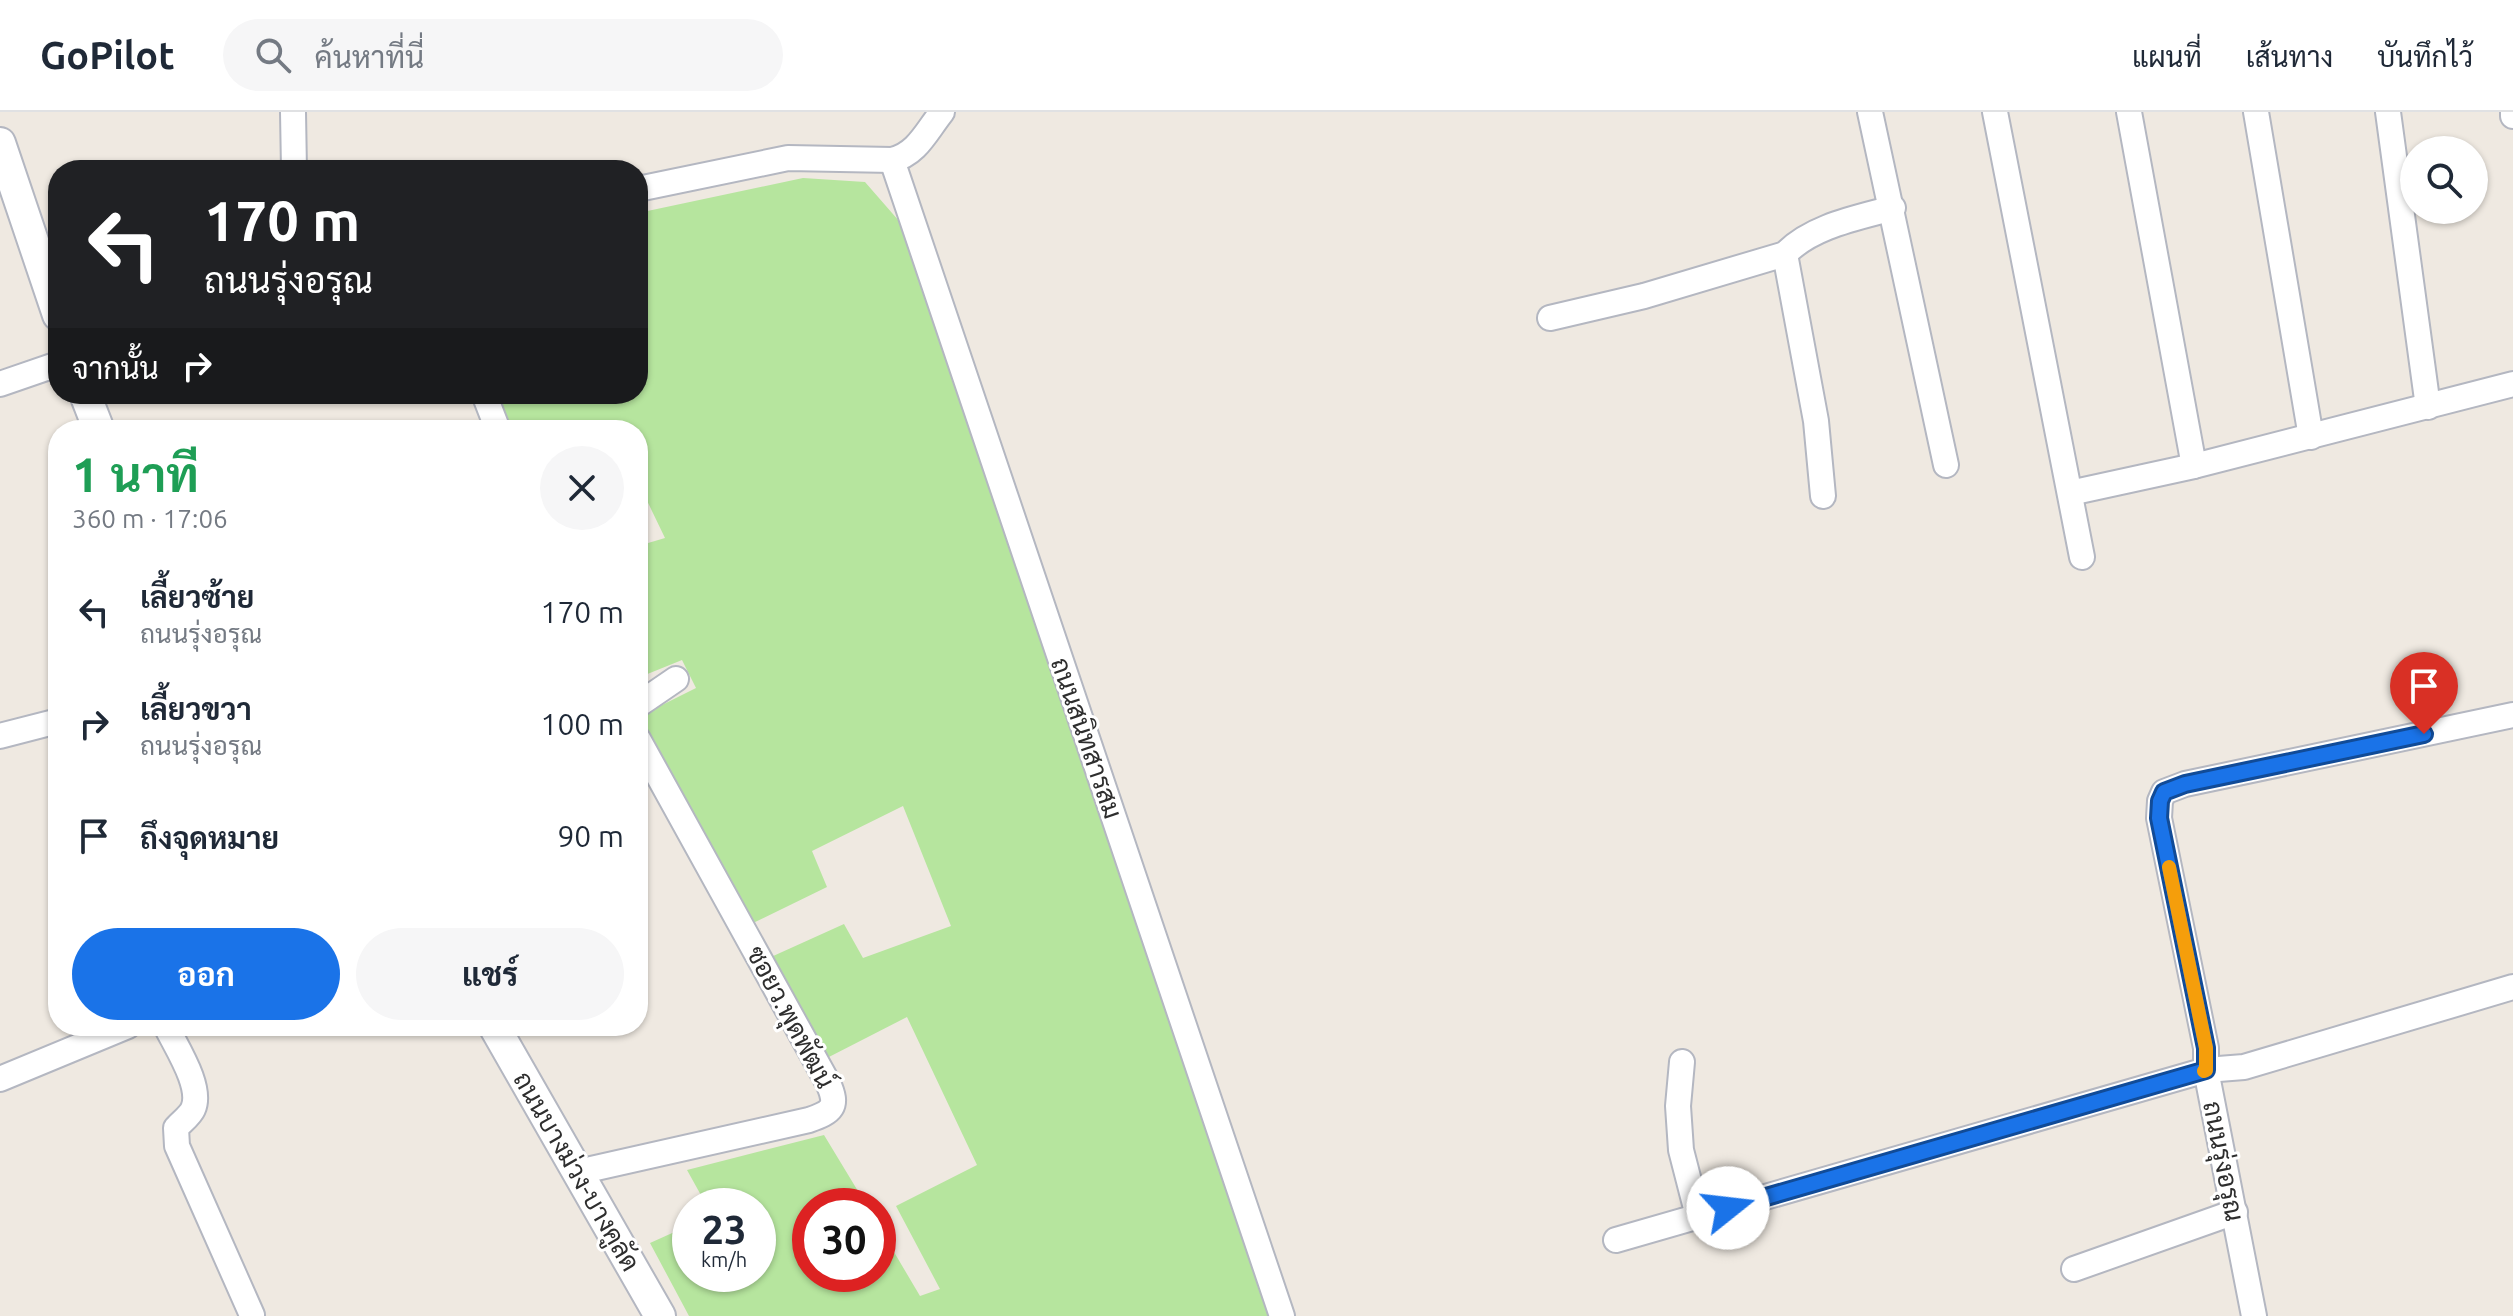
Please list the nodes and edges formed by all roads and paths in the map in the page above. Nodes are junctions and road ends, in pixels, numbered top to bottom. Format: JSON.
{"nodes":[{"id":1,"x":293,"y":112,"type":"edge"},
{"id":2,"x":942,"y":112,"type":"edge"},
{"id":3,"x":1870,"y":112,"type":"edge"},
{"id":4,"x":1995,"y":112,"type":"edge"},
{"id":5,"x":2129,"y":112,"type":"edge"},
{"id":6,"x":2256,"y":112,"type":"edge"},
{"id":7,"x":2388,"y":112,"type":"edge"},
{"id":8,"x":0,"y":143,"type":"edge"},
{"id":9,"x":294,"y":160,"type":"edge"},
{"id":10,"x":892,"y":160,"type":"junction"},
{"id":11,"x":648,"y":187,"type":"edge"},
{"id":12,"x":1893,"y":208,"type":"junction"},
{"id":13,"x":1785,"y":254,"type":"junction"},
{"id":14,"x":48,"y":270,"type":"edge"},
{"id":15,"x":1550,"y":318,"type":"dead end"},
{"id":16,"x":48,"y":367,"type":"edge"},
{"id":17,"x":0,"y":384,"type":"edge"},
{"id":18,"x":2513,"y":384,"type":"edge"},
{"id":19,"x":2428,"y":407,"type":"junction"},
{"id":20,"x":2311,"y":437,"type":"junction"},
{"id":21,"x":1946,"y":465,"type":"dead end"},
{"id":22,"x":2194,"y":466,"type":"junction"},
{"id":23,"x":2070,"y":493,"type":"junction"},
{"id":24,"x":1823,"y":496,"type":"dead end"},
{"id":25,"x":2082,"y":557,"type":"dead end"},
{"id":26,"x":676,"y":679,"type":"dead end"},
{"id":27,"x":648,"y":694,"type":"edge"},
{"id":28,"x":2513,"y":715,"type":"edge"},
{"id":29,"x":48,"y":724,"type":"edge"},
{"id":30,"x":0,"y":736,"type":"edge"},
{"id":31,"x":648,"y":757,"type":"edge"},
{"id":32,"x":2513,"y":987,"type":"edge"},
{"id":33,"x":104,"y":1036,"type":"edge"},
{"id":34,"x":171,"y":1036,"type":"edge"},
{"id":35,"x":500,"y":1036,"type":"edge"},
{"id":36,"x":1682,"y":1062,"type":"dead end"},
{"id":37,"x":2206,"y":1070,"type":"junction"},
{"id":38,"x":0,"y":1079,"type":"edge"},
{"id":39,"x":578,"y":1172,"type":"junction"},
{"id":40,"x":2235,"y":1212,"type":"junction"},
{"id":41,"x":1698,"y":1216,"type":"junction"},
{"id":42,"x":1616,"y":1240,"type":"dead end"},
{"id":43,"x":2074,"y":1269,"type":"dead end"},
{"id":44,"x":252,"y":1315,"type":"edge"},
{"id":45,"x":660,"y":1316,"type":"edge"},
{"id":46,"x":1282,"y":1316,"type":"edge"},
{"id":47,"x":2254,"y":1316,"type":"edge"}],
"edges":[{"from":1,"to":9,"type":"street"},
{"from":2,"to":10,"type":"street"},
{"from":3,"to":12,"type":"street"},
{"from":4,"to":23,"type":"street"},
{"from":5,"to":22,"type":"street"},
{"from":6,"to":20,"type":"street"},
{"from":7,"to":19,"type":"street"},
{"from":8,"to":14,"type":"street"},
{"from":10,"to":11,"type":"street"},
{"from":10,"to":46,"type":"street","name":"ถนนสนิทสารสม"},
{"from":12,"to":13,"type":"street"},
{"from":12,"to":21,"type":"street"},
{"from":13,"to":15,"type":"street"},
{"from":13,"to":24,"type":"street"},
{"from":16,"to":17,"type":"street"},
{"from":18,"to":19,"type":"street"},
{"from":19,"to":20,"type":"street"},
{"from":20,"to":22,"type":"street"},
{"from":22,"to":23,"type":"street"},
{"from":23,"to":25,"type":"street"},
{"from":26,"to":27,"type":"street"},
{"from":28,"to":37,"type":"street","name":"ถนนรุ่งอรุณ"},
{"from":29,"to":30,"type":"street"},
{"from":31,"to":39,"type":"street","name":"ซอยว.พุดพัฒน์"},
{"from":32,"to":37,"type":"street"},
{"from":33,"to":38,"type":"street"},
{"from":34,"to":44,"type":"street"},
{"from":35,"to":39,"type":"street","name":"ถนนบางม่วง-บางคูลัด"},
{"from":36,"to":41,"type":"street"},
{"from":37,"to":40,"type":"street","name":"ถนนรุ่งอรุณ"},
{"from":37,"to":41,"type":"street"},
{"from":39,"to":45,"type":"street","name":"ถนนบางม่วง-บางคูลัด"},
{"from":40,"to":43,"type":"street"},
{"from":40,"to":47,"type":"street","name":"ถนนรุ่งอรุณ"},
{"from":41,"to":42,"type":"street"}]}
